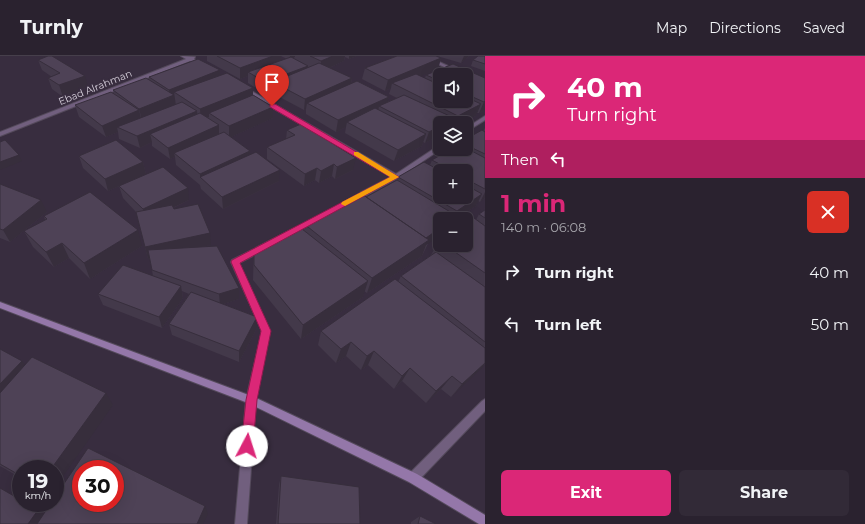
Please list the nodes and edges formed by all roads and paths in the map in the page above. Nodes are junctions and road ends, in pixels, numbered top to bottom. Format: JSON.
{"nodes":[{"id":1,"x":183,"y":56,"type":"edge"},
{"id":2,"x":196,"y":56,"type":"edge"},
{"id":3,"x":422,"y":56,"type":"edge"},
{"id":4,"x":190,"y":58,"type":"junction"},
{"id":5,"x":450,"y":68,"type":"edge"},
{"id":6,"x":211,"y":70,"type":"edge"},
{"id":7,"x":238,"y":86,"type":"edge"},
{"id":8,"x":485,"y":118,"type":"edge"},
{"id":9,"x":473,"y":126,"type":"edge"},
{"id":10,"x":0,"y":134,"type":"edge"},
{"id":11,"x":433,"y":152,"type":"edge"},
{"id":12,"x":396,"y":177,"type":"junction"},
{"id":13,"x":347,"y":202,"type":"edge"},
{"id":14,"x":270,"y":243,"type":"edge"},
{"id":15,"x":0,"y":305,"type":"edge"},
{"id":16,"x":251,"y":400,"type":"junction"},
{"id":17,"x":485,"y":404,"type":"edge"},
{"id":18,"x":413,"y":478,"type":"junction"},
{"id":19,"x":485,"y":521,"type":"edge"},
{"id":20,"x":241,"y":524,"type":"edge"}],
"edges":[{"from":1,"to":4,"type":"street"},
{"from":2,"to":4,"type":"street","name":"Ebad Alrahman"},
{"from":3,"to":5,"type":"street"},
{"from":4,"to":6,"type":"street"},
{"from":4,"to":10,"type":"street","name":"Ebad Alrahman"},
{"from":7,"to":12,"type":"street"},
{"from":8,"to":9,"type":"street"},
{"from":11,"to":12,"type":"street"},
{"from":12,"to":13,"type":"street"},
{"from":14,"to":16,"type":"street"},
{"from":15,"to":16,"type":"street"},
{"from":16,"to":18,"type":"street"},
{"from":16,"to":20,"type":"street"},
{"from":17,"to":18,"type":"street"},
{"from":18,"to":19,"type":"street"}]}
